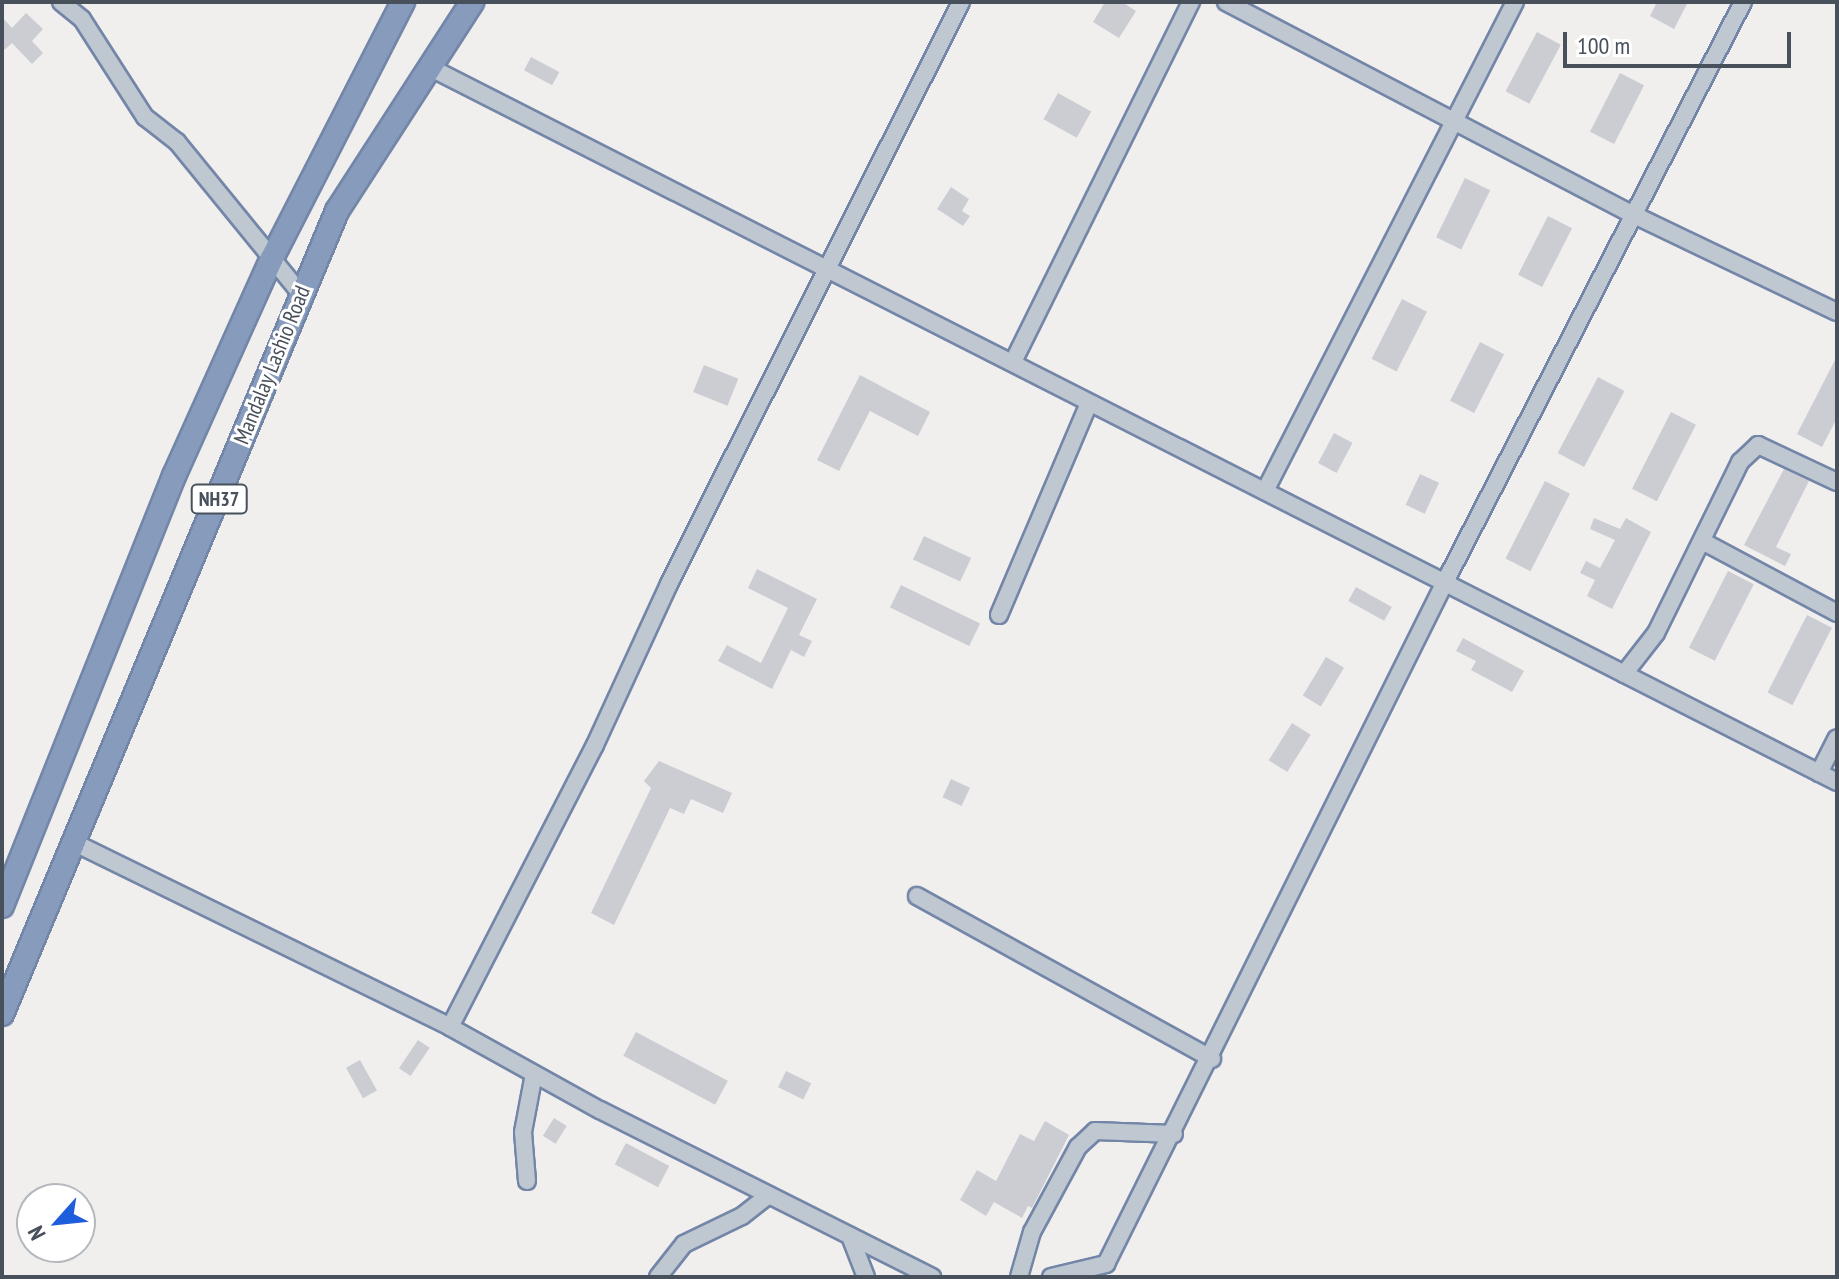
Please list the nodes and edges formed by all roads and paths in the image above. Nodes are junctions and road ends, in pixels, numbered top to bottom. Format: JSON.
{"nodes":[{"id":1,"x":61,"y":2,"type":"edge"},
{"id":2,"x":403,"y":2,"type":"edge"},
{"id":3,"x":472,"y":2,"type":"edge"},
{"id":4,"x":961,"y":2,"type":"edge"},
{"id":5,"x":1191,"y":2,"type":"edge"},
{"id":6,"x":1226,"y":2,"type":"edge"},
{"id":7,"x":1515,"y":2,"type":"edge"},
{"id":8,"x":1743,"y":2,"type":"edge"},
{"id":9,"x":429,"y":67,"type":"junction"},
{"id":10,"x":1456,"y":119,"type":"junction"},
{"id":11,"x":1632,"y":214,"type":"junction"},
{"id":12,"x":271,"y":260,"type":"junction"},
{"id":13,"x":827,"y":272,"type":"junction"},
{"id":14,"x":300,"y":293,"type":"junction"},
{"id":15,"x":1837,"y":312,"type":"edge"},
{"id":16,"x":1013,"y":362,"type":"junction"},
{"id":17,"x":1089,"y":403,"type":"junction"},
{"id":18,"x":1837,"y":482,"type":"edge"},
{"id":19,"x":1265,"y":491,"type":"junction"},
{"id":20,"x":1702,"y":541,"type":"junction"},
{"id":21,"x":1444,"y":584,"type":"junction"},
{"id":22,"x":1837,"y":613,"type":"edge"},
{"id":23,"x":999,"y":615,"type":"dead end"},
{"id":24,"x":1624,"y":674,"type":"junction"},
{"id":25,"x":1837,"y":738,"type":"edge"},
{"id":26,"x":1819,"y":773,"type":"junction"},
{"id":27,"x":1837,"y":782,"type":"edge"},
{"id":28,"x":73,"y":842,"type":"junction"},
{"id":29,"x":917,"y":896,"type":"dead end"},
{"id":30,"x":2,"y":906,"type":"edge"},
{"id":31,"x":2,"y":1014,"type":"edge"},
{"id":32,"x":450,"y":1027,"type":"junction"},
{"id":33,"x":1212,"y":1059,"type":"junction"},
{"id":34,"x":534,"y":1074,"type":"junction"},
{"id":35,"x":1174,"y":1134,"type":"junction"},
{"id":36,"x":527,"y":1181,"type":"dead end"},
{"id":37,"x":769,"y":1195,"type":"junction"},
{"id":38,"x":850,"y":1236,"type":"junction"},
{"id":39,"x":658,"y":1277,"type":"edge"},
{"id":40,"x":866,"y":1277,"type":"edge"},
{"id":41,"x":932,"y":1277,"type":"edge"},
{"id":42,"x":1019,"y":1277,"type":"edge"},
{"id":43,"x":1051,"y":1277,"type":"edge"}],
"edges":[{"from":1,"to":12,"type":"street"},
{"from":2,"to":12,"type":"highway","name":"Mandalay Lashio Road","number":"NH37"},
{"from":3,"to":9,"type":"highway","name":"Mandalay Lashio Road","number":"NH37"},
{"from":4,"to":13,"type":"street"},
{"from":5,"to":16,"type":"street"},
{"from":6,"to":10,"type":"street"},
{"from":7,"to":10,"type":"street"},
{"from":8,"to":11,"type":"street"},
{"from":9,"to":13,"type":"street"},
{"from":9,"to":14,"type":"highway","name":"Mandalay Lashio Road","number":"NH37"},
{"from":10,"to":11,"type":"street"},
{"from":10,"to":19,"type":"street"},
{"from":11,"to":15,"type":"street"},
{"from":11,"to":21,"type":"street"},
{"from":12,"to":14,"type":"street"},
{"from":12,"to":30,"type":"highway","name":"Mandalay Lashio Road","number":"NH37"},
{"from":13,"to":16,"type":"street"},
{"from":13,"to":32,"type":"street"},
{"from":14,"to":28,"type":"highway","name":"Mandalay Lashio Road","number":"NH37"},
{"from":16,"to":17,"type":"street"},
{"from":17,"to":19,"type":"street"},
{"from":17,"to":23,"type":"street"},
{"from":18,"to":20,"type":"street"},
{"from":19,"to":21,"type":"street"},
{"from":20,"to":22,"type":"street"},
{"from":20,"to":24,"type":"street"},
{"from":21,"to":24,"type":"street"},
{"from":21,"to":33,"type":"street"},
{"from":24,"to":26,"type":"street"},
{"from":25,"to":26,"type":"street"},
{"from":26,"to":27,"type":"street"},
{"from":28,"to":31,"type":"highway","name":"Mandalay Lashio Road","number":"NH37"},
{"from":28,"to":32,"type":"street"},
{"from":29,"to":33,"type":"street"},
{"from":32,"to":34,"type":"street"},
{"from":33,"to":35,"type":"street"},
{"from":34,"to":36,"type":"street"},
{"from":34,"to":37,"type":"street"},
{"from":35,"to":42,"type":"street"},
{"from":35,"to":43,"type":"street"},
{"from":37,"to":38,"type":"street"},
{"from":37,"to":39,"type":"street"},
{"from":38,"to":40,"type":"street"},
{"from":38,"to":41,"type":"street"}]}
